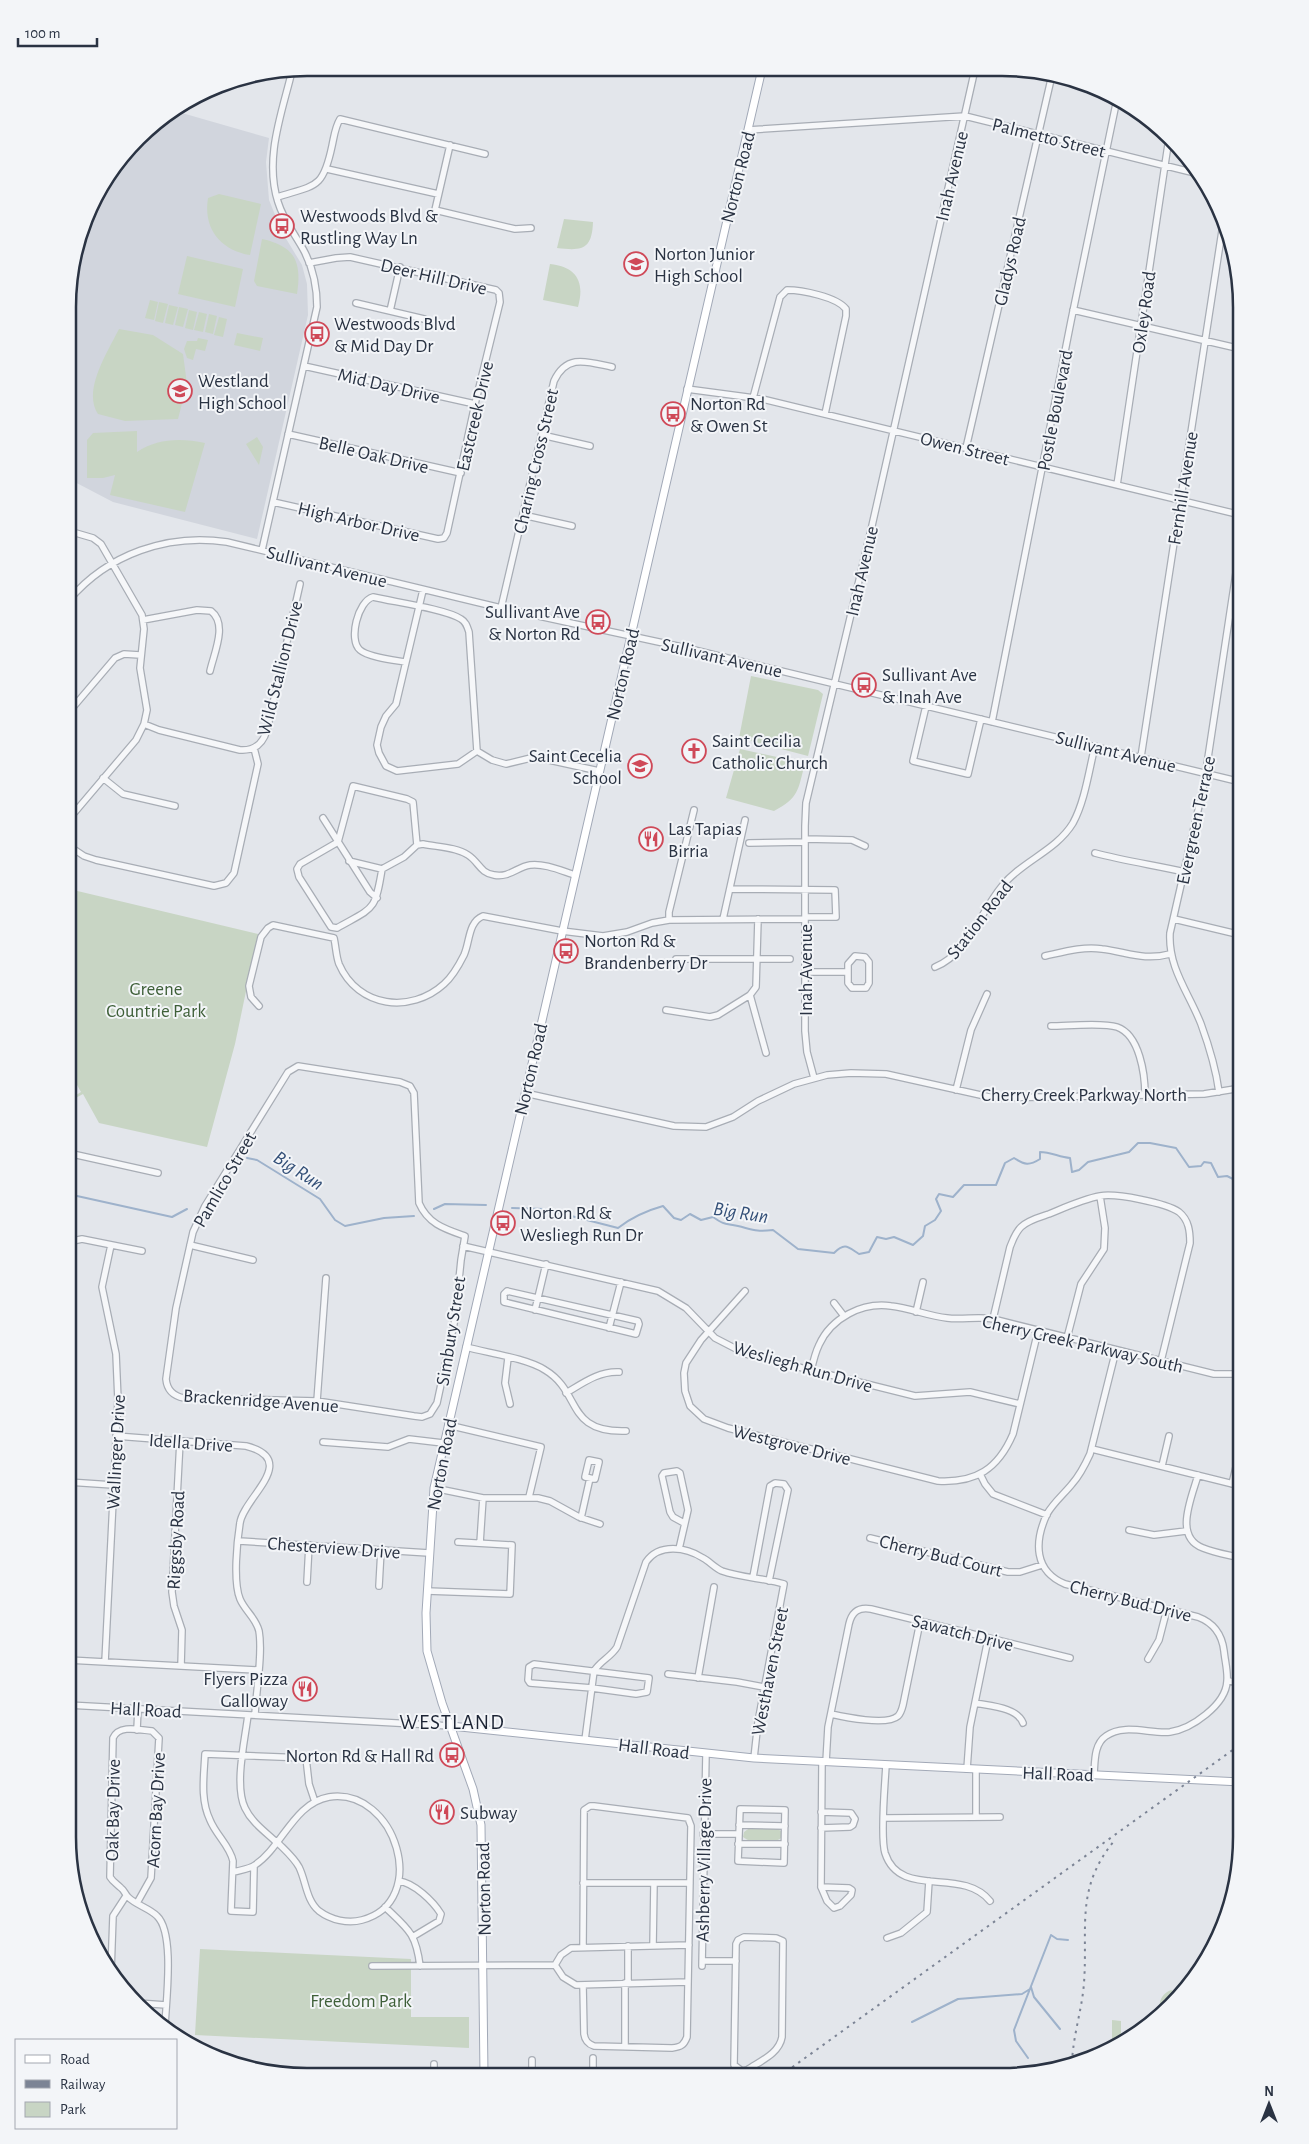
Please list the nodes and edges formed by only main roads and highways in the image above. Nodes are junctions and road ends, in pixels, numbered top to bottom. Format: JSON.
{"nodes":[{"id":1,"x":760,"y":76,"type":"edge"},
{"id":2,"x":450,"y":1726,"type":"junction"},
{"id":3,"x":1233,"y":1782,"type":"edge"},
{"id":4,"x":484,"y":2068,"type":"edge"}],
"edges":[{"from":1,"to":2,"type":"main road","name":"Norton Road"},
{"from":2,"to":3,"type":"main road","name":"Hall Road"},
{"from":2,"to":4,"type":"main road","name":"Norton Road"}]}
